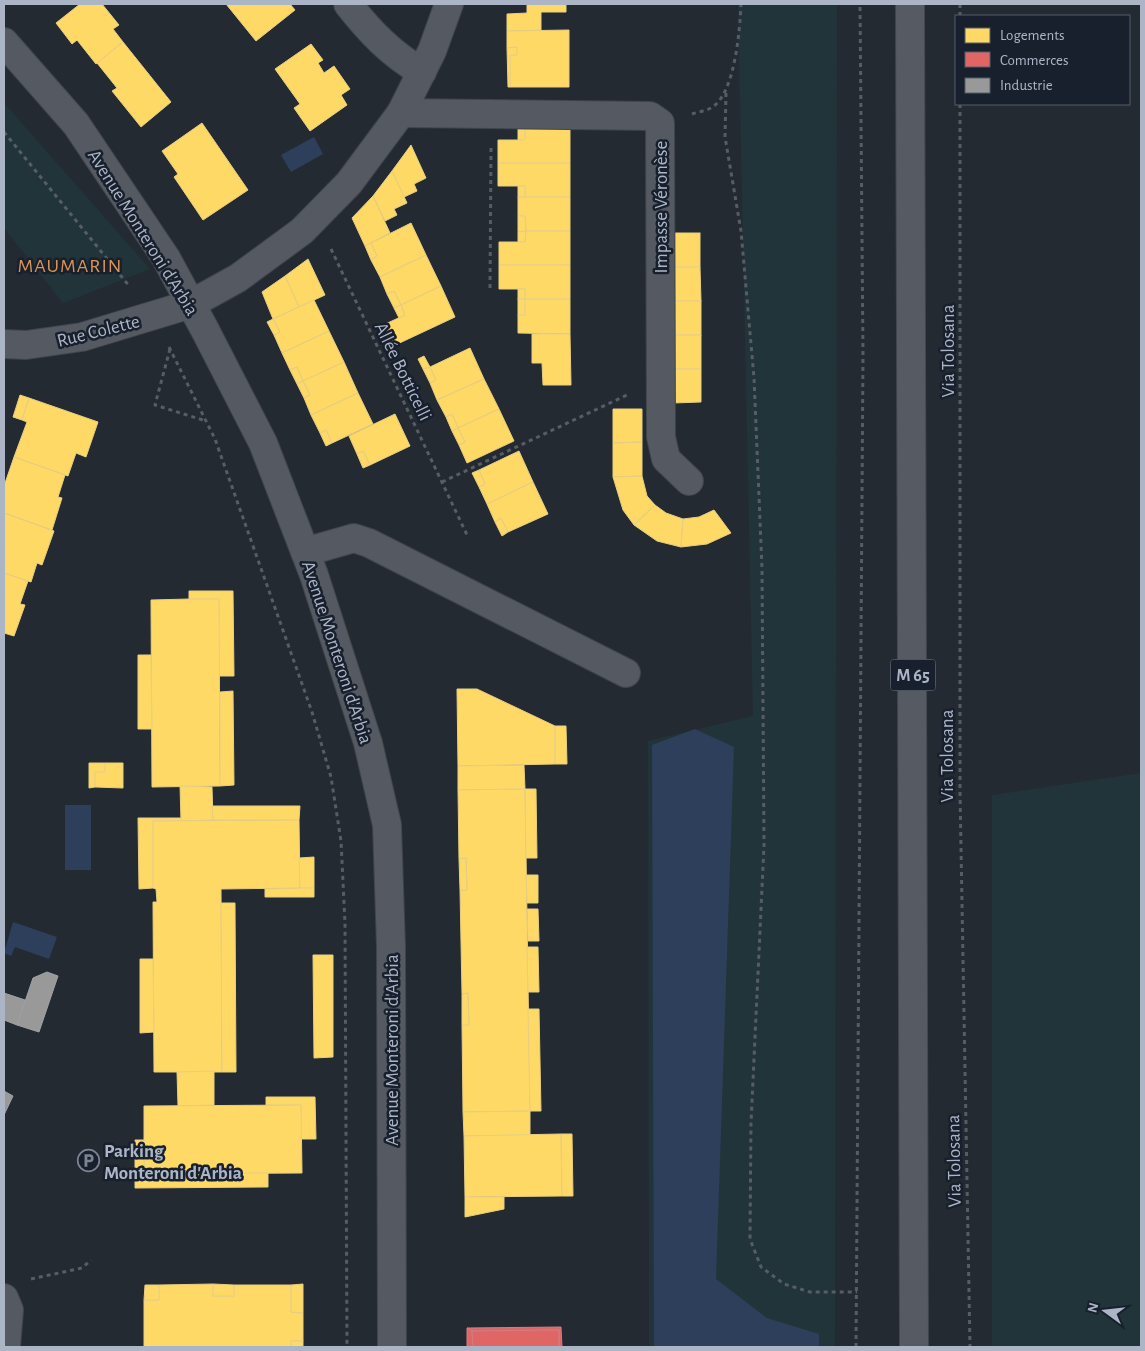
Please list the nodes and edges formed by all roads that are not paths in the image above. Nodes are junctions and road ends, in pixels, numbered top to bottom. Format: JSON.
{"nodes":[{"id":1,"x":348,"y":4,"type":"edge"},
{"id":2,"x":449,"y":4,"type":"edge"},
{"id":3,"x":910,"y":4,"type":"edge"},
{"id":4,"x":4,"y":42,"type":"edge"},
{"id":5,"x":422,"y":72,"type":"junction"},
{"id":6,"x":402,"y":112,"type":"junction"},
{"id":7,"x":191,"y":304,"type":"junction"},
{"id":8,"x":4,"y":344,"type":"edge"},
{"id":9,"x":689,"y":481,"type":"dead end"},
{"id":10,"x":305,"y":552,"type":"junction"},
{"id":11,"x":626,"y":673,"type":"dead end"},
{"id":12,"x":4,"y":1298,"type":"edge"},
{"id":13,"x":6,"y":1347,"type":"edge"},
{"id":14,"x":392,"y":1347,"type":"edge"},
{"id":15,"x":914,"y":1347,"type":"edge"}],
"edges":[{"from":1,"to":5,"type":"street"},
{"from":2,"to":5,"type":"street","name":"Rue Colette"},
{"from":3,"to":15,"type":"main road","number":"M 65"},
{"from":4,"to":7,"type":"street","name":"Avenue Monteroni d'Arbia"},
{"from":5,"to":6,"type":"street","name":"Rue Colette"},
{"from":6,"to":7,"type":"street","name":"Rue Colette"},
{"from":6,"to":9,"type":"street","name":"Impasse Véronèse"},
{"from":7,"to":8,"type":"street","name":"Rue Colette"},
{"from":7,"to":10,"type":"street","name":"Avenue Monteroni d'Arbia"},
{"from":10,"to":11,"type":"street"},
{"from":10,"to":14,"type":"street","name":"Avenue Monteroni d'Arbia"},
{"from":12,"to":13,"type":"street"}]}
